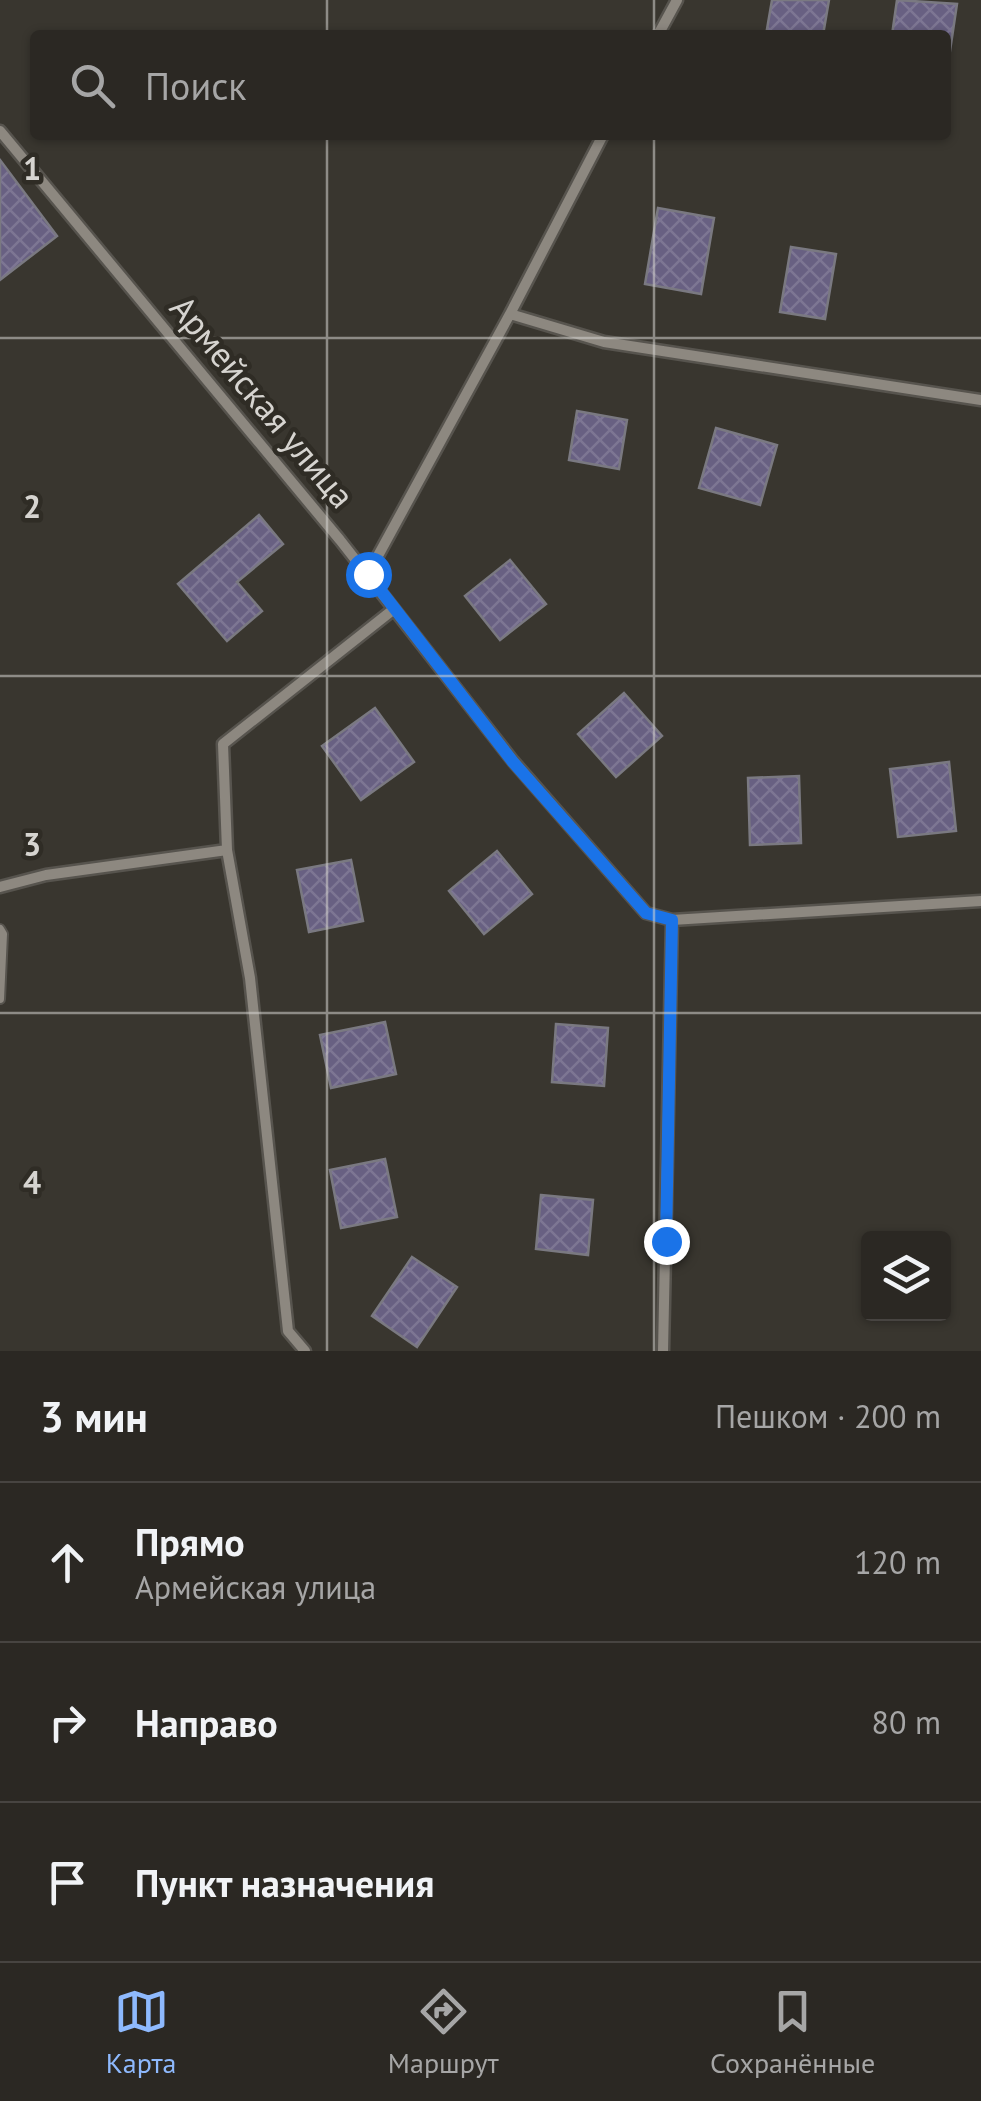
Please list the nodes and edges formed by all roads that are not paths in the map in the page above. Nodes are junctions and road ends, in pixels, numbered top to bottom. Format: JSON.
{"nodes":[{"id":1,"x":677,"y":0,"type":"edge"},
{"id":2,"x":661,"y":30,"type":"edge"},
{"id":3,"x":0,"y":131,"type":"edge"},
{"id":4,"x":601,"y":140,"type":"edge"},
{"id":5,"x":510,"y":314,"type":"junction"},
{"id":6,"x":981,"y":400,"type":"edge"},
{"id":7,"x":368,"y":574,"type":"junction"},
{"id":8,"x":394,"y":609,"type":"junction"},
{"id":9,"x":226,"y":850,"type":"junction"},
{"id":10,"x":0,"y":886,"type":"edge"},
{"id":11,"x":981,"y":901,"type":"edge"},
{"id":12,"x":672,"y":920,"type":"junction"},
{"id":13,"x":0,"y":929,"type":"edge"},
{"id":14,"x":0,"y":999,"type":"edge"},
{"id":15,"x":305,"y":1351,"type":"edge"},
{"id":16,"x":664,"y":1351,"type":"edge"}],
"edges":[{"from":1,"to":2,"type":"street"},
{"from":3,"to":7,"type":"street","name":"Армейская улица"},
{"from":4,"to":5,"type":"street"},
{"from":5,"to":6,"type":"street"},
{"from":5,"to":7,"type":"street"},
{"from":7,"to":8,"type":"street","name":"Армейская улица"},
{"from":8,"to":9,"type":"street"},
{"from":8,"to":12,"type":"street","name":"Армейская улица"},
{"from":9,"to":10,"type":"street"},
{"from":9,"to":15,"type":"street"},
{"from":11,"to":12,"type":"street"},
{"from":12,"to":16,"type":"street"},
{"from":13,"to":14,"type":"lane"}]}
